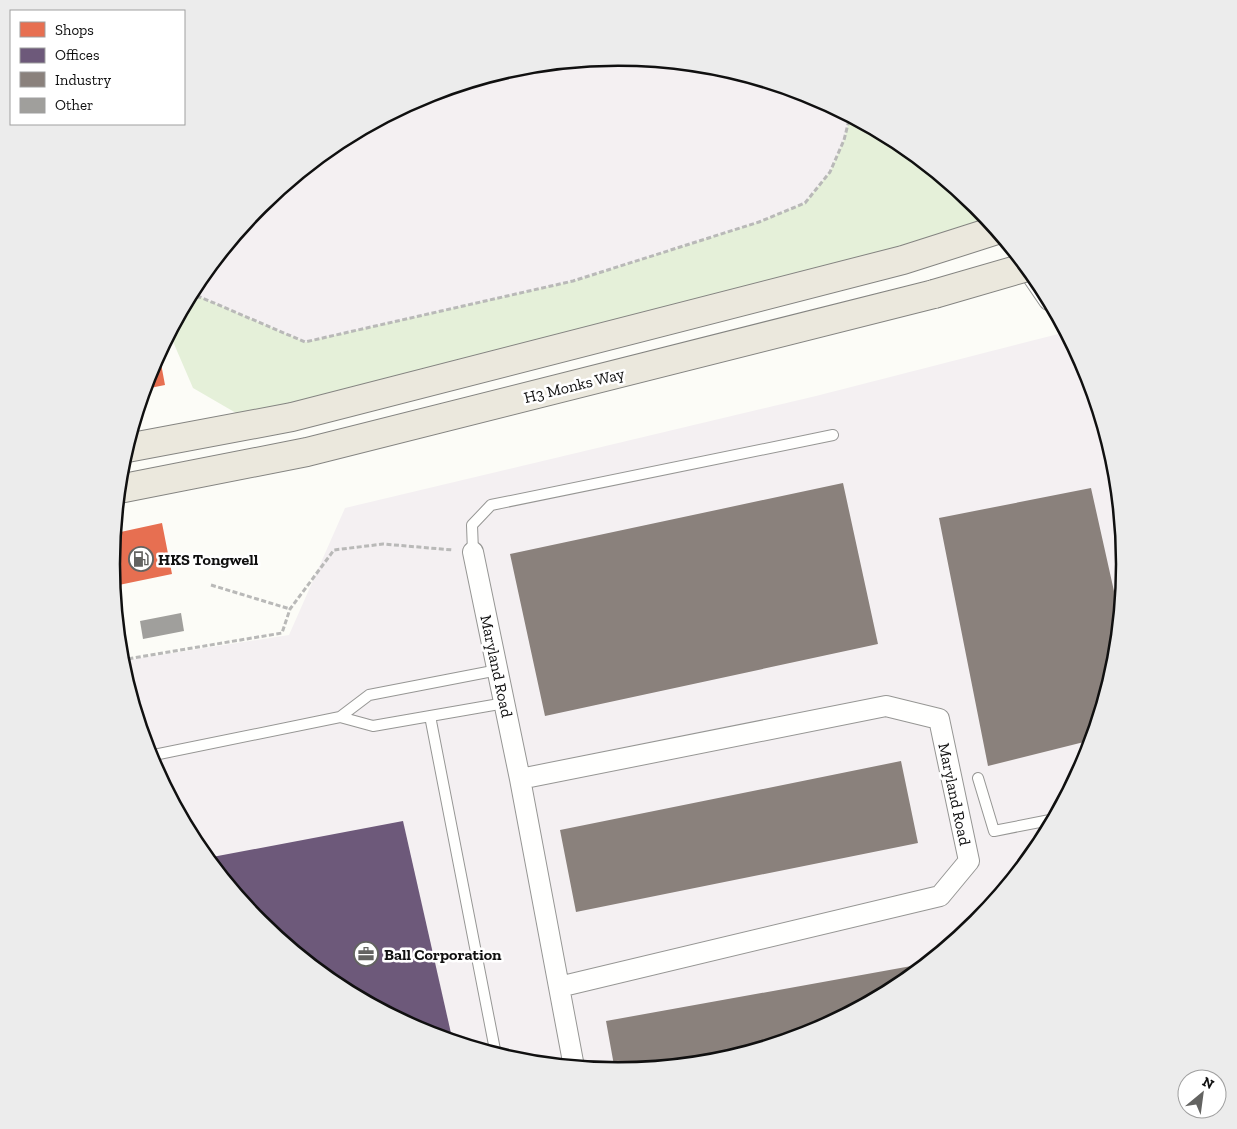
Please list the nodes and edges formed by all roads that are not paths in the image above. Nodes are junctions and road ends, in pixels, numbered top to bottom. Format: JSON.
{"nodes":[{"id":1,"x":989,"y":232,"type":"edge"},
{"id":2,"x":1019,"y":268,"type":"edge"},
{"id":3,"x":833,"y":436,"type":"dead end"},
{"id":4,"x":135,"y":446,"type":"edge"},
{"id":5,"x":127,"y":487,"type":"edge"},
{"id":6,"x":474,"y":552,"type":"joint"},
{"id":7,"x":498,"y":670,"type":"junction"},
{"id":8,"x":505,"y":703,"type":"junction"},
{"id":9,"x":430,"y":716,"type":"junction"},
{"id":10,"x":340,"y":717,"type":"junction"},
{"id":11,"x":158,"y":754,"type":"edge"},
{"id":12,"x":978,"y":778,"type":"dead end"},
{"id":13,"x":520,"y":780,"type":"junction"},
{"id":14,"x":1046,"y":820,"type":"edge"},
{"id":15,"x":559,"y":987,"type":"junction"},
{"id":16,"x":494,"y":1047,"type":"edge"},
{"id":17,"x":573,"y":1060,"type":"edge"}],
"edges":[{"from":1,"to":4,"type":"main road"},
{"from":2,"to":5,"type":"main road","name":"H3 Monks Way","bridge":true},
{"from":3,"to":6,"type":"lane"},
{"from":6,"to":7,"type":"street","name":"Maryland Road"},
{"from":7,"to":8,"type":"street","name":"Maryland Road"},
{"from":7,"to":10,"type":"lane"},
{"from":8,"to":9,"type":"lane"},
{"from":8,"to":13,"type":"street","name":"Maryland Road"},
{"from":9,"to":10,"type":"lane"},
{"from":9,"to":16,"type":"lane"},
{"from":10,"to":11,"type":"lane"},
{"from":12,"to":14,"type":"lane"},
{"from":13,"to":15,"type":"street","name":"Maryland Road"},
{"from":13,"to":15,"type":"street","name":"Maryland Road"},
{"from":15,"to":17,"type":"street","name":"Maryland Road"}]}
